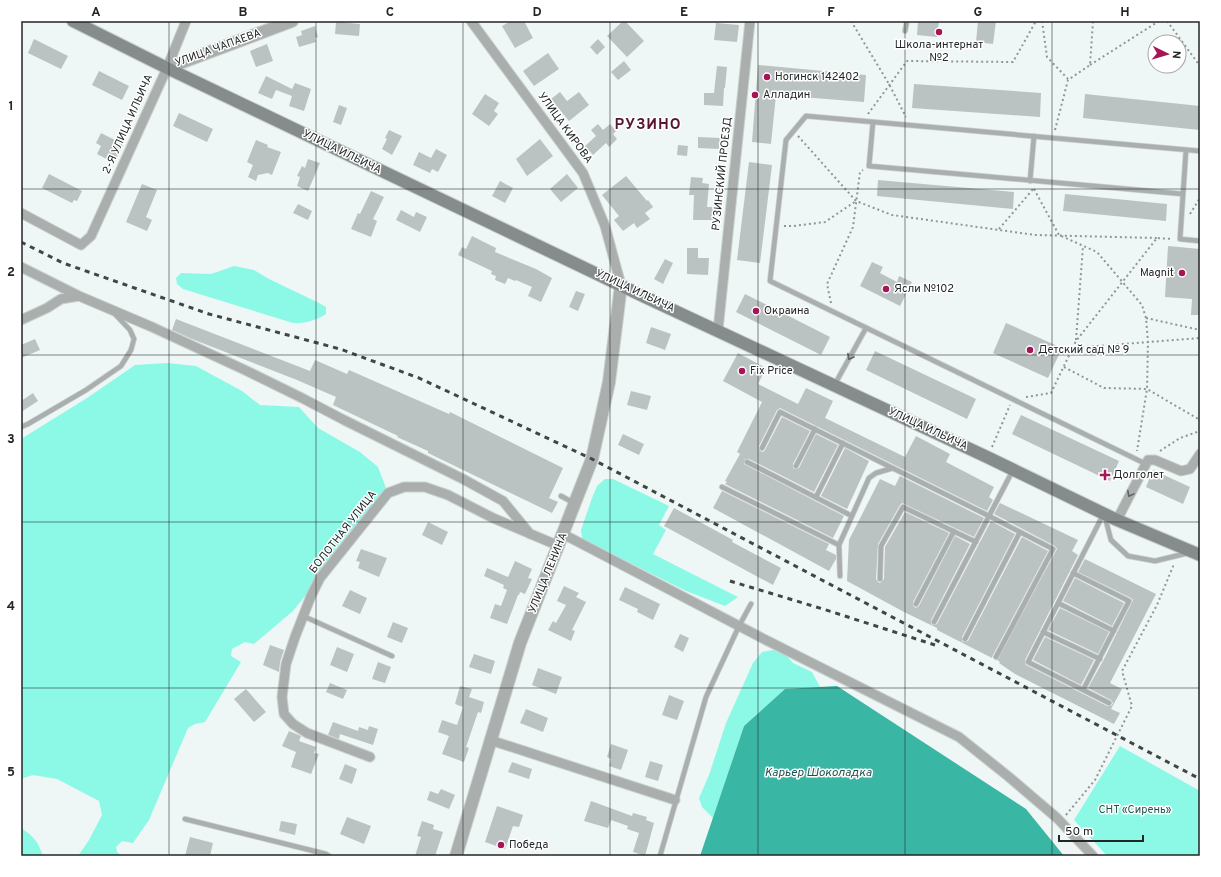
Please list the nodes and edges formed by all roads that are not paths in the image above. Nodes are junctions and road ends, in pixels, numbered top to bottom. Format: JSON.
{"nodes":[{"id":1,"x":73,"y":21,"type":"edge"},
{"id":2,"x":186,"y":21,"type":"edge"},
{"id":3,"x":292,"y":21,"type":"edge"},
{"id":4,"x":472,"y":21,"type":"edge"},
{"id":5,"x":750,"y":21,"type":"edge"},
{"id":6,"x":907,"y":21,"type":"edge"},
{"id":7,"x":905,"y":31,"type":"dead end"},
{"id":8,"x":167,"y":68,"type":"junction"},
{"id":9,"x":873,"y":122,"type":"junction"},
{"id":10,"x":1034,"y":136,"type":"junction"},
{"id":11,"x":1186,"y":150,"type":"junction"},
{"id":12,"x":1200,"y":151,"type":"edge"},
{"id":13,"x":1030,"y":180,"type":"junction"},
{"id":14,"x":1183,"y":194,"type":"junction"},
{"id":15,"x":21,"y":213,"type":"edge"},
{"id":16,"x":1200,"y":241,"type":"edge"},
{"id":17,"x":21,"y":267,"type":"edge"},
{"id":18,"x":621,"y":285,"type":"junction"},
{"id":19,"x":79,"y":296,"type":"junction"},
{"id":20,"x":110,"y":309,"type":"junction"},
{"id":21,"x":21,"y":320,"type":"edge"},
{"id":22,"x":866,"y":328,"type":"junction"},
{"id":23,"x":718,"y":330,"type":"junction"},
{"id":24,"x":834,"y":385,"type":"junction"},
{"id":25,"x":21,"y":427,"type":"edge"},
{"id":26,"x":815,"y":429,"type":"junction"},
{"id":27,"x":843,"y":443,"type":"junction"},
{"id":28,"x":762,"y":448,"type":"dead end"},
{"id":29,"x":1200,"y":454,"type":"edge"},
{"id":30,"x":747,"y":462,"type":"dead end"},
{"id":31,"x":1146,"y":464,"type":"junction"},
{"id":32,"x":796,"y":466,"type":"dead end"},
{"id":33,"x":893,"y":468,"type":"junction"},
{"id":34,"x":1013,"y":470,"type":"junction"},
{"id":35,"x":722,"y":486,"type":"dead end"},
{"id":36,"x":560,"y":496,"type":"dead end"},
{"id":37,"x":816,"y":497,"type":"junction"},
{"id":38,"x":575,"y":503,"type":"junction"},
{"id":39,"x":1104,"y":514,"type":"junction"},
{"id":40,"x":852,"y":516,"type":"junction"},
{"id":41,"x":989,"y":516,"type":"junction"},
{"id":42,"x":1117,"y":520,"type":"junction"},
{"id":43,"x":954,"y":532,"type":"junction"},
{"id":44,"x":1020,"y":532,"type":"junction"},
{"id":45,"x":530,"y":534,"type":"junction"},
{"id":46,"x":563,"y":534,"type":"junction"},
{"id":47,"x":976,"y":542,"type":"junction"},
{"id":48,"x":839,"y":545,"type":"junction"},
{"id":49,"x":559,"y":546,"type":"junction"},
{"id":50,"x":1196,"y":553,"type":"edge"},
{"id":51,"x":1074,"y":573,"type":"junction"},
{"id":52,"x":840,"y":576,"type":"dead end"},
{"id":53,"x":880,"y":579,"type":"dead end"},
{"id":54,"x":1058,"y":603,"type":"junction"},
{"id":55,"x":751,"y":604,"type":"dead end"},
{"id":56,"x":916,"y":604,"type":"dead end"},
{"id":57,"x":303,"y":616,"type":"junction"},
{"id":58,"x":934,"y":622,"type":"dead end"},
{"id":59,"x":739,"y":626,"type":"junction"},
{"id":60,"x":1114,"y":631,"type":"junction"},
{"id":61,"x":1043,"y":632,"type":"junction"},
{"id":62,"x":965,"y":639,"type":"dead end"},
{"id":63,"x":392,"y":656,"type":"dead end"},
{"id":64,"x":996,"y":657,"type":"dead end"},
{"id":65,"x":1100,"y":659,"type":"junction"},
{"id":66,"x":1083,"y":690,"type":"junction"},
{"id":67,"x":1109,"y":703,"type":"dead end"},
{"id":68,"x":490,"y":740,"type":"junction"},
{"id":69,"x":370,"y":757,"type":"dead end"},
{"id":70,"x":675,"y":800,"type":"junction"},
{"id":71,"x":185,"y":819,"type":"dead end"},
{"id":72,"x":329,"y":856,"type":"edge"},
{"id":73,"x":456,"y":856,"type":"edge"},
{"id":74,"x":660,"y":856,"type":"edge"},
{"id":75,"x":1093,"y":856,"type":"edge"}],
"edges":[{"from":1,"to":8,"type":"main road","name":"УЛИЦА ИЛЬИЧА"},
{"from":2,"to":8,"type":"street","name":"2-Я УЛИЦА ИЛЬИЧА"},
{"from":3,"to":8,"type":"street","name":"УЛИЦА ЧАПАЕВА"},
{"from":4,"to":18,"type":"street","name":"УЛИЦА КИРОВА"},
{"from":5,"to":23,"type":"street","name":"РУЗИНСКИЙ ПРОЕЗД"},
{"from":6,"to":7,"type":"lane"},
{"from":8,"to":15,"type":"street","name":"2-Я УЛИЦА ИЛЬИЧА"},
{"from":8,"to":18,"type":"main road","name":"УЛИЦА ИЛЬИЧА"},
{"from":9,"to":10,"type":"lane"},
{"from":9,"to":13,"type":"lane"},
{"from":9,"to":22,"type":"lane"},
{"from":10,"to":11,"type":"lane"},
{"from":10,"to":13,"type":"lane"},
{"from":11,"to":12,"type":"lane"},
{"from":11,"to":14,"type":"lane"},
{"from":13,"to":14,"type":"lane"},
{"from":14,"to":16,"type":"lane"},
{"from":17,"to":19,"type":"street"},
{"from":18,"to":23,"type":"main road","name":"УЛИЦА ИЛЬИЧА"},
{"from":18,"to":38,"type":"street","name":"УЛИЦА ЛЕНИНА"},
{"from":19,"to":20,"type":"street"},
{"from":19,"to":21,"type":"street"},
{"from":20,"to":25,"type":"lane"},
{"from":20,"to":45,"type":"street"},
{"from":22,"to":24,"type":"lane","one_way":true},
{"from":22,"to":31,"type":"lane"},
{"from":23,"to":24,"type":"main road","name":"УЛИЦА ИЛЬИЧА"},
{"from":24,"to":34,"type":"main road","name":"УЛИЦА ИЛЬИЧА"},
{"from":26,"to":27,"type":"lane"},
{"from":26,"to":28,"type":"lane"},
{"from":26,"to":32,"type":"lane"},
{"from":27,"to":33,"type":"lane"},
{"from":27,"to":37,"type":"lane"},
{"from":29,"to":31,"type":"street"},
{"from":30,"to":37,"type":"lane"},
{"from":31,"to":42,"type":"street","one_way":true},
{"from":33,"to":40,"type":"lane"},
{"from":33,"to":41,"type":"lane"},
{"from":34,"to":39,"type":"main road","name":"УЛИЦА ИЛЬИЧА"},
{"from":34,"to":41,"type":"lane"},
{"from":35,"to":48,"type":"lane"},
{"from":36,"to":38,"type":"lane"},
{"from":37,"to":40,"type":"lane"},
{"from":38,"to":46,"type":"street","name":"УЛИЦА ЛЕНИНА"},
{"from":39,"to":42,"type":"main road","name":"УЛИЦА ИЛЬИЧА"},
{"from":39,"to":50,"type":"lane"},
{"from":39,"to":51,"type":"lane"},
{"from":40,"to":48,"type":"lane"},
{"from":41,"to":44,"type":"lane"},
{"from":41,"to":47,"type":"lane"},
{"from":42,"to":50,"type":"main road","name":"УЛИЦА ИЛЬИЧА"},
{"from":43,"to":47,"type":"lane"},
{"from":43,"to":53,"type":"lane"},
{"from":43,"to":56,"type":"lane"},
{"from":44,"to":62,"type":"lane"},
{"from":44,"to":64,"type":"lane"},
{"from":45,"to":49,"type":"street","name":"БОЛОТНАЯ УЛИЦА"},
{"from":45,"to":57,"type":"street","name":"БОЛОТНАЯ УЛИЦА"},
{"from":46,"to":49,"type":"street","name":"УЛИЦА ЛЕНИНА"},
{"from":46,"to":59,"type":"street"},
{"from":47,"to":58,"type":"lane"},
{"from":48,"to":52,"type":"lane"},
{"from":49,"to":68,"type":"street","name":"УЛИЦА ЛЕНИНА"},
{"from":51,"to":54,"type":"lane"},
{"from":51,"to":60,"type":"lane"},
{"from":54,"to":60,"type":"lane"},
{"from":54,"to":61,"type":"lane"},
{"from":55,"to":59,"type":"lane"},
{"from":57,"to":63,"type":"lane"},
{"from":57,"to":69,"type":"street","name":"БОЛОТНАЯ УЛИЦА"},
{"from":59,"to":70,"type":"lane"},
{"from":59,"to":75,"type":"street"},
{"from":60,"to":65,"type":"lane"},
{"from":61,"to":65,"type":"lane"},
{"from":61,"to":66,"type":"lane"},
{"from":65,"to":66,"type":"lane"},
{"from":66,"to":67,"type":"lane"},
{"from":68,"to":70,"type":"street"},
{"from":68,"to":73,"type":"street","name":"УЛИЦА ЛЕНИНА"},
{"from":70,"to":74,"type":"lane"},
{"from":71,"to":72,"type":"lane"}]}
